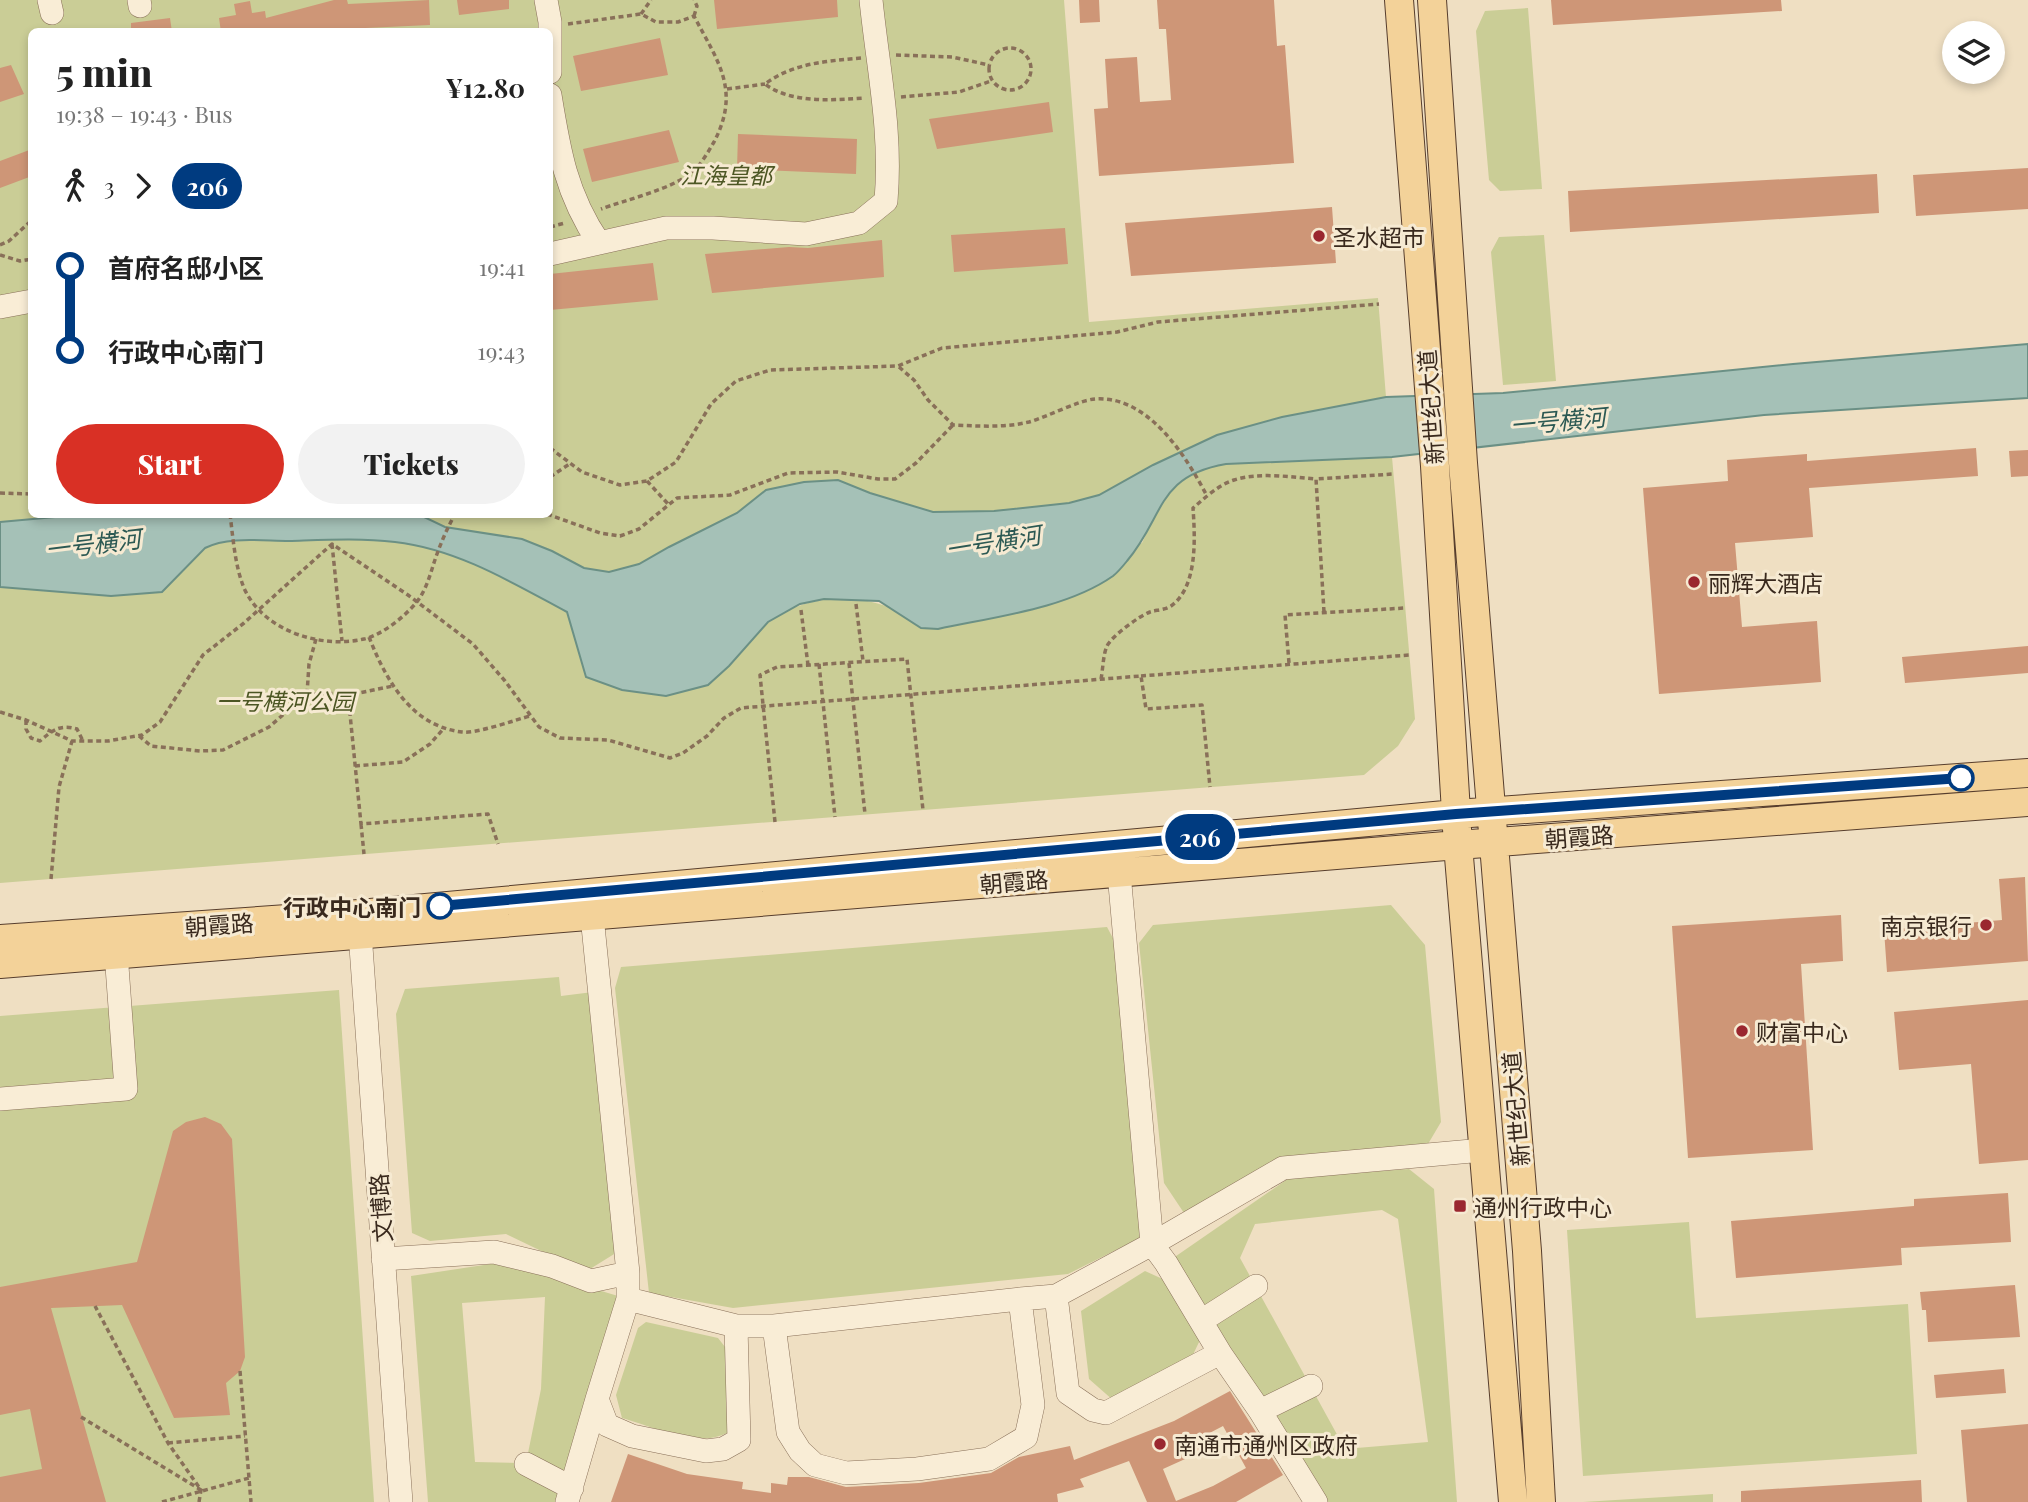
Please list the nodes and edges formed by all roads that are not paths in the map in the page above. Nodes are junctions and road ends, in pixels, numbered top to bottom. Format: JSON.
{"nodes":[{"id":1,"x":546,"y":0,"type":"edge"},
{"id":2,"x":872,"y":0,"type":"edge"},
{"id":3,"x":1399,"y":0,"type":"edge"},
{"id":4,"x":1432,"y":0,"type":"edge"},
{"id":5,"x":550,"y":28,"type":"edge"},
{"id":6,"x":553,"y":112,"type":"edge"},
{"id":7,"x":599,"y":243,"type":"junction"},
{"id":8,"x":553,"y":253,"type":"edge"},
{"id":9,"x":28,"y":302,"type":"edge"},
{"id":10,"x":0,"y":307,"type":"edge"},
{"id":11,"x":2028,"y":773,"type":"edge"},
{"id":12,"x":2028,"y":802,"type":"edge"},
{"id":13,"x":1490,"y":813,"type":"junction"},
{"id":14,"x":1456,"y":814,"type":"junction"},
{"id":15,"x":1493,"y":842,"type":"junction"},
{"id":16,"x":1458,"y":845,"type":"junction"},
{"id":17,"x":1119,"y":873,"type":"junction"},
{"id":18,"x":592,"y":916,"type":"junction"},
{"id":19,"x":359,"y":925,"type":"junction"},
{"id":20,"x":114,"y":932,"type":"junction"},
{"id":21,"x":0,"y":939,"type":"edge"},
{"id":22,"x":0,"y":964,"type":"edge"},
{"id":23,"x":0,"y":1099,"type":"edge"},
{"id":24,"x":1483,"y":1150,"type":"junction"},
{"id":25,"x":1152,"y":1244,"type":"junction"},
{"id":26,"x":383,"y":1259,"type":"junction"},
{"id":27,"x":628,"y":1272,"type":"junction"},
{"id":28,"x":1256,"y":1286,"type":"dead end"},
{"id":29,"x":1056,"y":1296,"type":"junction"},
{"id":30,"x":628,"y":1299,"type":"junction"},
{"id":31,"x":1020,"y":1300,"type":"junction"},
{"id":32,"x":1201,"y":1321,"type":"junction"},
{"id":33,"x":736,"y":1326,"type":"junction"},
{"id":34,"x":774,"y":1326,"type":"junction"},
{"id":35,"x":1220,"y":1353,"type":"junction"},
{"id":36,"x":1311,"y":1386,"type":"dead end"},
{"id":37,"x":597,"y":1399,"type":"junction"},
{"id":38,"x":1260,"y":1412,"type":"junction"},
{"id":39,"x":526,"y":1464,"type":"dead end"},
{"id":40,"x":570,"y":1495,"type":"edge"},
{"id":41,"x":401,"y":1502,"type":"edge"},
{"id":42,"x":1316,"y":1502,"type":"edge"},
{"id":43,"x":1513,"y":1502,"type":"edge"},
{"id":44,"x":1541,"y":1502,"type":"edge"}],
"edges":[{"from":1,"to":5,"type":"street"},
{"from":2,"to":7,"type":"street"},
{"from":3,"to":14,"type":"main road","name":"新世纪大道"},
{"from":4,"to":13,"type":"main road","name":"新世纪大道"},
{"from":6,"to":7,"type":"street"},
{"from":7,"to":8,"type":"street"},
{"from":9,"to":10,"type":"street"},
{"from":11,"to":13,"type":"main road","name":"朝霞路"},
{"from":12,"to":15,"type":"main road","name":"朝霞路"},
{"from":13,"to":14,"type":"main road","name":"朝霞路"},
{"from":13,"to":15,"type":"main road","name":"新世纪大道"},
{"from":14,"to":16,"type":"main road","name":"新世纪大道"},
{"from":14,"to":19,"type":"main road","name":"朝霞路"},
{"from":15,"to":16,"type":"main road","name":"朝霞路"},
{"from":15,"to":44,"type":"main road","name":"新世纪大道"},
{"from":16,"to":17,"type":"main road","name":"朝霞路"},
{"from":16,"to":24,"type":"main road","name":"新世纪大道"},
{"from":17,"to":18,"type":"main road","name":"朝霞路"},
{"from":17,"to":25,"type":"street"},
{"from":18,"to":19,"type":"main road","name":"朝霞路"},
{"from":18,"to":27,"type":"street"},
{"from":19,"to":20,"type":"main road","name":"朝霞路"},
{"from":19,"to":22,"type":"main road","name":"朝霞路"},
{"from":19,"to":26,"type":"street","name":"文博路"},
{"from":20,"to":21,"type":"main road","name":"朝霞路"},
{"from":20,"to":23,"type":"street"},
{"from":24,"to":25,"type":"street"},
{"from":24,"to":43,"type":"main road","name":"新世纪大道"},
{"from":25,"to":29,"type":"street"},
{"from":25,"to":32,"type":"street"},
{"from":26,"to":27,"type":"street"},
{"from":26,"to":41,"type":"street","name":"文博路"},
{"from":27,"to":30,"type":"street"},
{"from":28,"to":32,"type":"street"},
{"from":29,"to":31,"type":"street"},
{"from":29,"to":35,"type":"street"},
{"from":30,"to":33,"type":"street"},
{"from":30,"to":37,"type":"street"},
{"from":31,"to":34,"type":"street"},
{"from":31,"to":34,"type":"street"},
{"from":32,"to":35,"type":"street"},
{"from":33,"to":34,"type":"street"},
{"from":33,"to":37,"type":"street"},
{"from":35,"to":38,"type":"street"},
{"from":36,"to":38,"type":"street"},
{"from":37,"to":40,"type":"street"},
{"from":38,"to":42,"type":"street"},
{"from":39,"to":40,"type":"street"}]}
